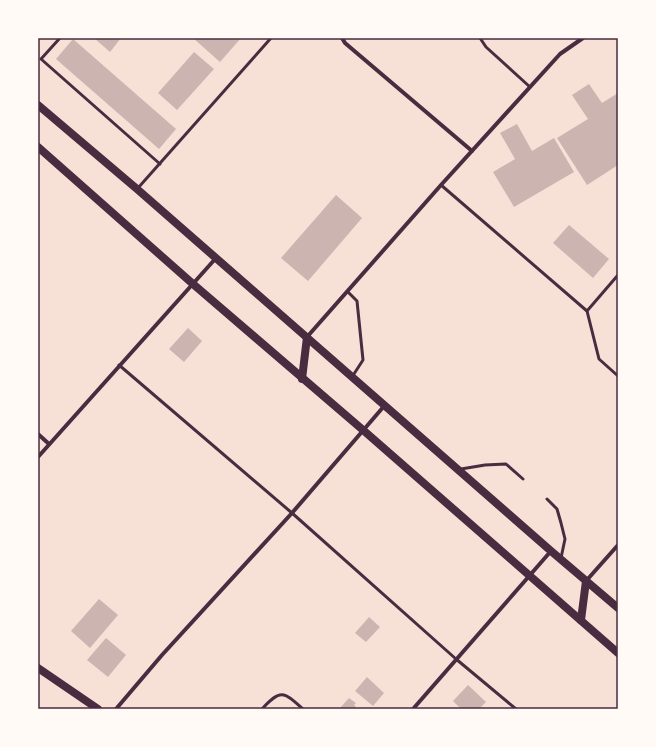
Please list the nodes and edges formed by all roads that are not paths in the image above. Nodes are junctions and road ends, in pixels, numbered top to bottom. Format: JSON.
{"nodes":[{"id":1,"x":60,"y":38,"type":"edge"},
{"id":2,"x":271,"y":38,"type":"edge"},
{"id":3,"x":342,"y":38,"type":"edge"},
{"id":4,"x":480,"y":38,"type":"edge"},
{"id":5,"x":583,"y":38,"type":"edge"},
{"id":6,"x":530,"y":87,"type":"junction"},
{"id":7,"x":38,"y":105,"type":"edge"},
{"id":8,"x":38,"y":147,"type":"edge"},
{"id":9,"x":472,"y":151,"type":"junction"},
{"id":10,"x":160,"y":164,"type":"junction"},
{"id":11,"x":441,"y":185,"type":"junction"},
{"id":12,"x":137,"y":189,"type":"junction"},
{"id":13,"x":216,"y":258,"type":"junction"},
{"id":14,"x":618,"y":275,"type":"edge"},
{"id":15,"x":194,"y":284,"type":"junction"},
{"id":16,"x":348,"y":292,"type":"junction"},
{"id":17,"x":587,"y":311,"type":"junction"},
{"id":18,"x":307,"y":337,"type":"junction"},
{"id":19,"x":119,"y":365,"type":"junction"},
{"id":20,"x":618,"y":376,"type":"edge"},
{"id":21,"x":352,"y":377,"type":"junction"},
{"id":22,"x":302,"y":379,"type":"junction"},
{"id":23,"x":385,"y":405,"type":"junction"},
{"id":24,"x":363,"y":430,"type":"junction"},
{"id":25,"x":38,"y":434,"type":"edge"},
{"id":26,"x":49,"y":444,"type":"junction"},
{"id":27,"x":38,"y":457,"type":"edge"},
{"id":28,"x":458,"y":470,"type":"junction"},
{"id":29,"x":523,"y":479,"type":"dead end"},
{"id":30,"x":547,"y":500,"type":"dead end"},
{"id":31,"x":292,"y":513,"type":"junction"},
{"id":32,"x":618,"y":545,"type":"edge"},
{"id":33,"x":551,"y":551,"type":"junction"},
{"id":34,"x":561,"y":560,"type":"junction"},
{"id":35,"x":529,"y":575,"type":"junction"},
{"id":36,"x":586,"y":581,"type":"junction"},
{"id":37,"x":618,"y":608,"type":"edge"},
{"id":38,"x":581,"y":620,"type":"junction"},
{"id":39,"x":618,"y":653,"type":"edge"},
{"id":40,"x":456,"y":659,"type":"junction"},
{"id":41,"x":38,"y":668,"type":"edge"},
{"id":42,"x":98,"y":709,"type":"edge"},
{"id":43,"x":116,"y":709,"type":"edge"},
{"id":44,"x":262,"y":709,"type":"edge"},
{"id":45,"x":303,"y":709,"type":"edge"},
{"id":46,"x":413,"y":709,"type":"edge"},
{"id":47,"x":516,"y":709,"type":"edge"}],
"edges":[{"from":1,"to":10,"type":"lane"},
{"from":2,"to":10,"type":"lane"},
{"from":3,"to":9,"type":"street"},
{"from":4,"to":6,"type":"lane"},
{"from":5,"to":6,"type":"street"},
{"from":6,"to":9,"type":"street"},
{"from":7,"to":12,"type":"main road"},
{"from":8,"to":15,"type":"main road"},
{"from":9,"to":11,"type":"street"},
{"from":10,"to":12,"type":"lane"},
{"from":11,"to":16,"type":"street"},
{"from":11,"to":17,"type":"lane"},
{"from":12,"to":13,"type":"main road"},
{"from":13,"to":15,"type":"street"},
{"from":13,"to":18,"type":"main road"},
{"from":14,"to":17,"type":"lane"},
{"from":15,"to":19,"type":"street"},
{"from":15,"to":22,"type":"main road"},
{"from":16,"to":18,"type":"street"},
{"from":16,"to":21,"type":"lane"},
{"from":17,"to":20,"type":"lane"},
{"from":18,"to":21,"type":"main road"},
{"from":18,"to":22,"type":"main road"},
{"from":19,"to":26,"type":"street"},
{"from":19,"to":31,"type":"lane"},
{"from":21,"to":23,"type":"main road"},
{"from":22,"to":24,"type":"main road"},
{"from":23,"to":24,"type":"street"},
{"from":23,"to":28,"type":"main road"},
{"from":24,"to":31,"type":"street"},
{"from":24,"to":35,"type":"main road"},
{"from":25,"to":26,"type":"street"},
{"from":26,"to":27,"type":"street"},
{"from":28,"to":29,"type":"lane"},
{"from":28,"to":33,"type":"main road"},
{"from":30,"to":34,"type":"lane"},
{"from":31,"to":40,"type":"lane"},
{"from":31,"to":43,"type":"street"},
{"from":32,"to":36,"type":"street"},
{"from":33,"to":34,"type":"main road"},
{"from":33,"to":35,"type":"street"},
{"from":34,"to":36,"type":"main road"},
{"from":35,"to":38,"type":"main road"},
{"from":35,"to":40,"type":"street"},
{"from":36,"to":37,"type":"main road"},
{"from":36,"to":38,"type":"main road"},
{"from":38,"to":39,"type":"main road"},
{"from":40,"to":46,"type":"street"},
{"from":40,"to":47,"type":"lane"},
{"from":41,"to":42,"type":"main road"},
{"from":44,"to":45,"type":"lane"}]}
